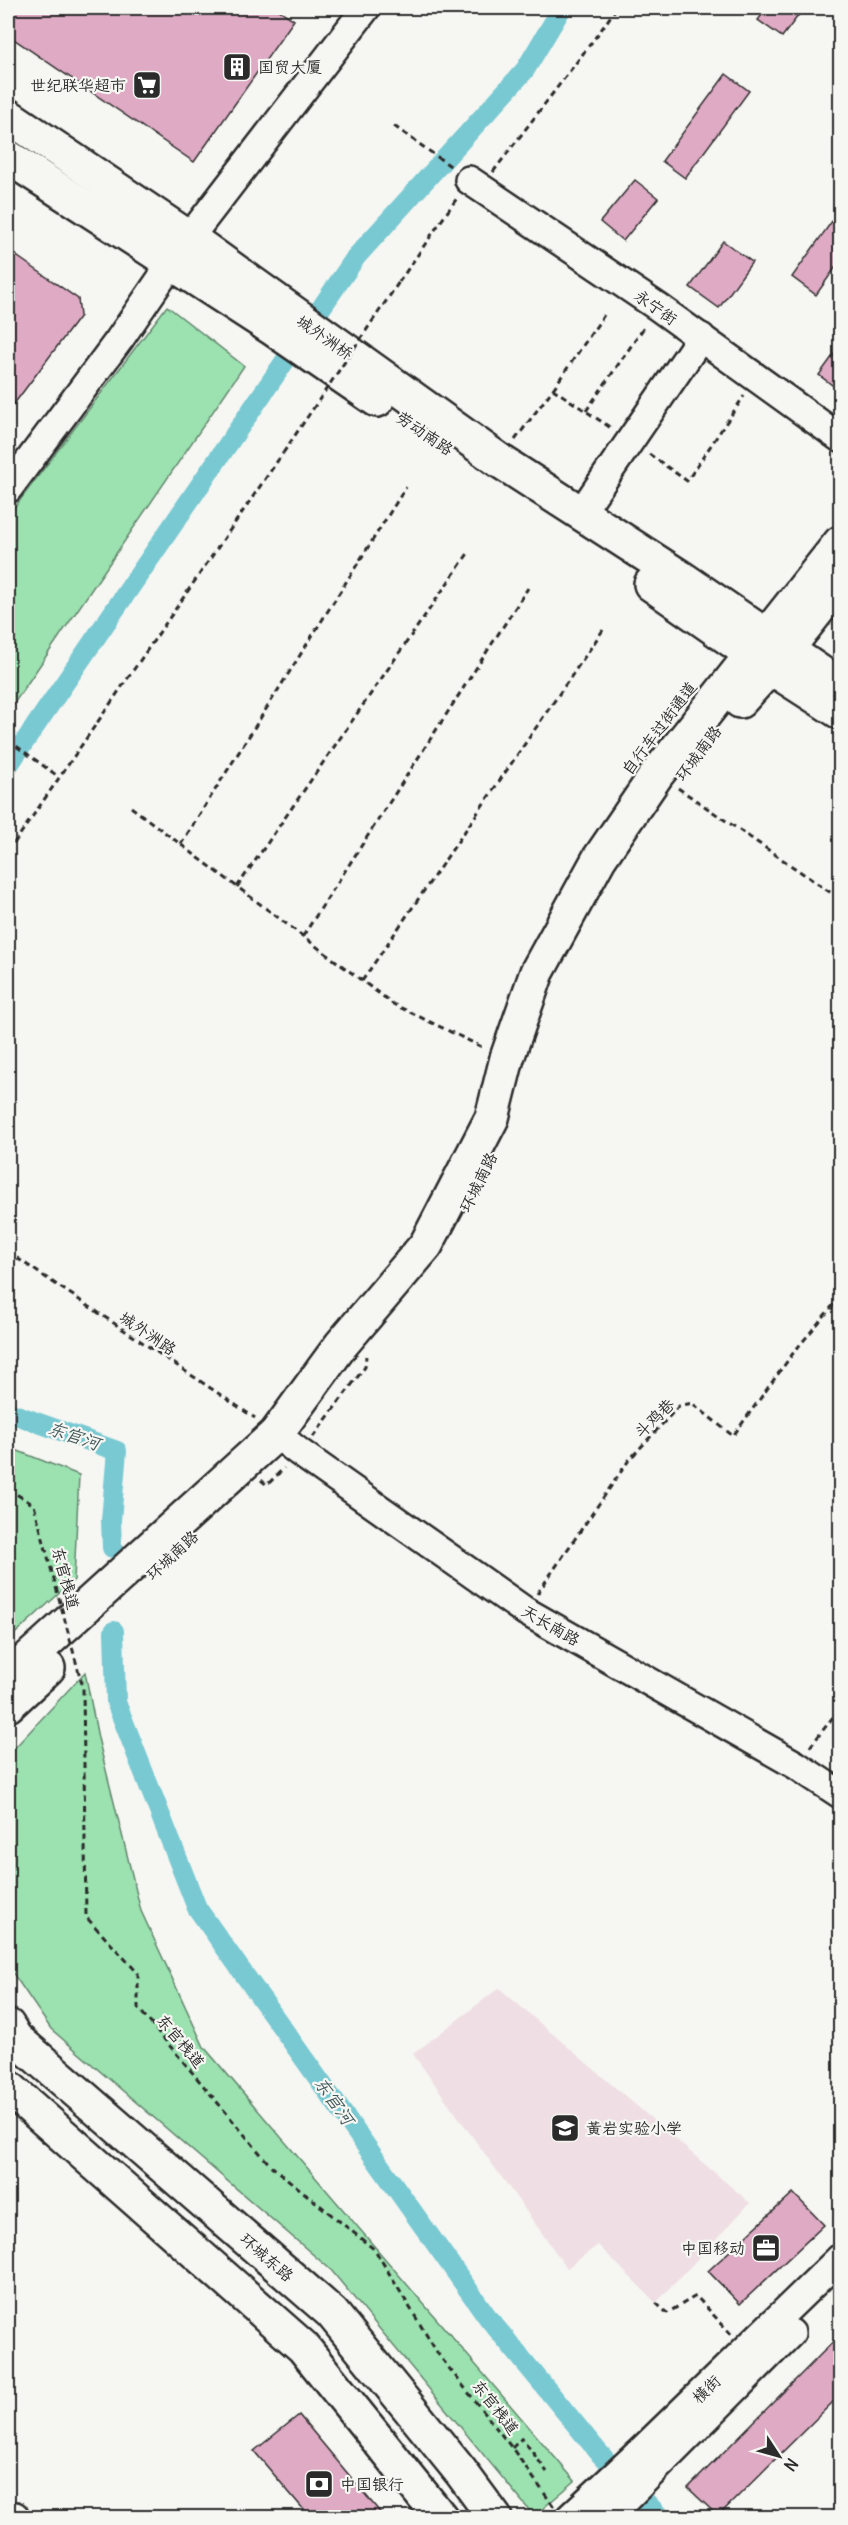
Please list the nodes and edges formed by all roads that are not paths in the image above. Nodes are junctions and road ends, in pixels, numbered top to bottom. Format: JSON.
{"nodes":[{"id":1,"x":366,"y":8,"type":"edge"},
{"id":2,"x":8,"y":116,"type":"edge"},
{"id":3,"x":8,"y":157,"type":"edge"},
{"id":4,"x":469,"y":180,"type":"road end"},
{"id":5,"x":180,"y":250,"type":"junction"},
{"id":6,"x":701,"y":338,"type":"junction"},
{"id":7,"x":357,"y":373,"type":"junction"},
{"id":8,"x":840,"y":438,"type":"edge"},
{"id":9,"x":8,"y":489,"type":"edge"},
{"id":10,"x":580,"y":514,"type":"junction"},
{"id":11,"x":840,"y":543,"type":"edge"},
{"id":12,"x":840,"y":582,"type":"edge"},
{"id":13,"x":768,"y":651,"type":"junction"},
{"id":14,"x":840,"y":686,"type":"edge"},
{"id":15,"x":840,"y":712,"type":"edge"},
{"id":16,"x":281,"y":1438,"type":"junction"},
{"id":17,"x":8,"y":1677,"type":"edge"},
{"id":18,"x":8,"y":1705,"type":"edge"},
{"id":19,"x":840,"y":1794,"type":"edge"},
{"id":20,"x":8,"y":2026,"type":"edge"},
{"id":21,"x":8,"y":2087,"type":"edge"},
{"id":22,"x":840,"y":2258,"type":"edge"},
{"id":23,"x":840,"y":2283,"type":"edge"},
{"id":24,"x":653,"y":2455,"type":"junction"},
{"id":25,"x":441,"y":2517,"type":"edge"},
{"id":26,"x":495,"y":2517,"type":"edge"},
{"id":27,"x":569,"y":2517,"type":"edge"},
{"id":28,"x":607,"y":2517,"type":"edge"}],
"edges":[{"from":1,"to":5,"type":"street"},
{"from":2,"to":5,"type":"main road"},
{"from":3,"to":5,"type":"main road"},
{"from":4,"to":6,"type":"street","name":"永宁街"},
{"from":5,"to":7,"type":"main road","name":"城外洲桥"},
{"from":5,"to":9,"type":"street"},
{"from":6,"to":8,"type":"street","name":"永宁街"},
{"from":6,"to":10,"type":"street"},
{"from":7,"to":10,"type":"main road","name":"劳动南路"},
{"from":7,"to":13,"type":"main road","name":"劳动南路"},
{"from":10,"to":13,"type":"main road","name":"劳动南路"},
{"from":11,"to":13,"type":"main road"},
{"from":12,"to":13,"type":"main road","name":"环城南路"},
{"from":13,"to":14,"type":"main road","name":"劳动南路"},
{"from":13,"to":15,"type":"main road","name":"劳动南路"},
{"from":13,"to":16,"type":"main road","name":"环城南路"},
{"from":13,"to":16,"type":"main road"},
{"from":16,"to":17,"type":"main road"},
{"from":16,"to":18,"type":"main road","name":"环城南路"},
{"from":16,"to":19,"type":"street","name":"天长南路"},
{"from":20,"to":26,"type":"main road","name":"环城东路"},
{"from":21,"to":25,"type":"main road"},
{"from":22,"to":24,"type":"street","name":"横街"},
{"from":23,"to":24,"type":"street","name":"横街"},
{"from":24,"to":27,"type":"street","name":"横街"},
{"from":24,"to":28,"type":"street","name":"横街"}]}
